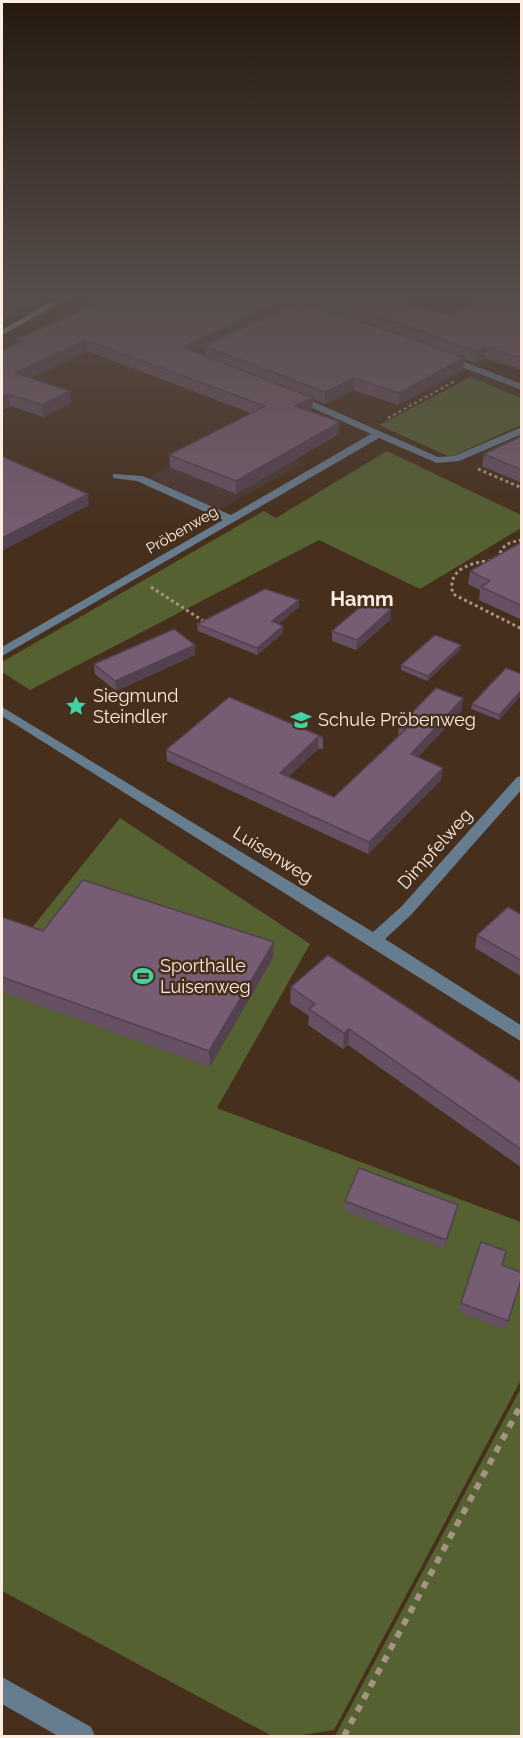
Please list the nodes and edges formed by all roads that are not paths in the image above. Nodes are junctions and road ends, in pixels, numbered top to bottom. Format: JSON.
{"nodes":[{"id":1,"x":492,"y":375,"type":"edge"},
{"id":2,"x":522,"y":387,"type":"edge"},
{"id":3,"x":283,"y":393,"type":"edge"},
{"id":4,"x":522,"y":430,"type":"edge"},
{"id":5,"x":377,"y":435,"type":"junction"},
{"id":6,"x":117,"y":476,"type":"dead end"},
{"id":7,"x":231,"y":519,"type":"junction"},
{"id":8,"x":2,"y":652,"type":"edge"},
{"id":9,"x":2,"y":711,"type":"edge"},
{"id":10,"x":522,"y":780,"type":"edge"},
{"id":11,"x":374,"y":940,"type":"junction"},
{"id":12,"x":522,"y":1035,"type":"edge"},
{"id":13,"x":2,"y":1690,"type":"edge"},
{"id":14,"x":82,"y":1737,"type":"edge"}],
"edges":[{"from":1,"to":2,"type":"street"},
{"from":3,"to":5,"type":"street"},
{"from":4,"to":5,"type":"street"},
{"from":5,"to":7,"type":"street","name":"Pröbenweg"},
{"from":6,"to":7,"type":"street"},
{"from":7,"to":8,"type":"street","name":"Pröbenweg"},
{"from":9,"to":11,"type":"street","name":"Luisenweg"},
{"from":10,"to":11,"type":"street","name":"Dimpfelweg"},
{"from":11,"to":12,"type":"street","name":"Luisenweg"},
{"from":13,"to":14,"type":"street"}]}
